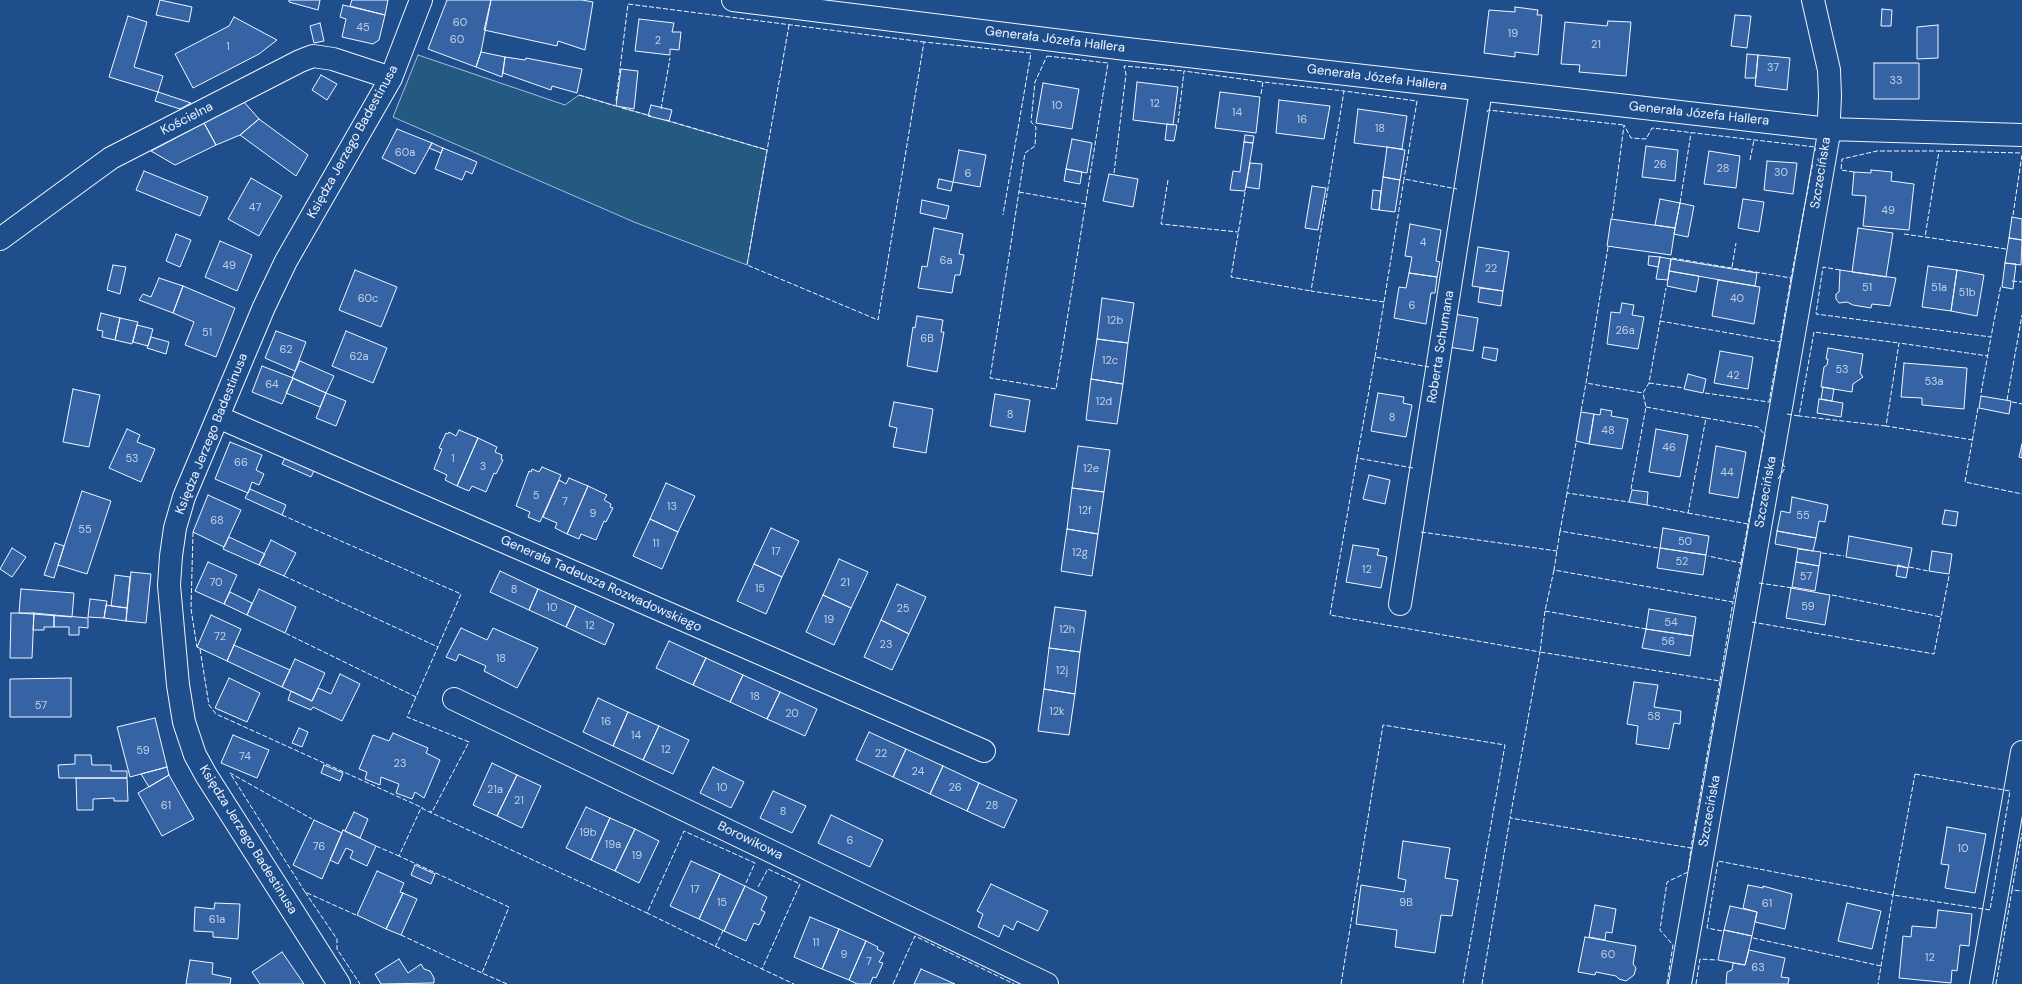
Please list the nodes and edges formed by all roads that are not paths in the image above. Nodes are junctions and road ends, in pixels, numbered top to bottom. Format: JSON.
{"nodes":[{"id":1,"x":421,"y":0,"type":"edge"},
{"id":2,"x":733,"y":0,"type":"edge"},
{"id":3,"x":1813,"y":0,"type":"edge"},
{"id":4,"x":391,"y":78,"type":"junction"},
{"id":5,"x":1481,"y":90,"type":"junction"},
{"id":6,"x":1829,"y":129,"type":"junction"},
{"id":7,"x":2022,"y":135,"type":"edge"},
{"id":8,"x":0,"y":239,"type":"edge"},
{"id":9,"x":218,"y":417,"type":"junction"},
{"id":10,"x":1400,"y":604,"type":"dead end"},
{"id":11,"x":454,"y":699,"type":"dead end"},
{"id":12,"x":984,"y":751,"type":"dead end"},
{"id":13,"x":2022,"y":752,"type":"edge"},
{"id":14,"x":339,"y":984,"type":"edge"},
{"id":15,"x":1047,"y":984,"type":"edge"},
{"id":16,"x":1680,"y":984,"type":"edge"},
{"id":17,"x":1980,"y":984,"type":"edge"}],
"edges":[{"from":1,"to":4,"type":"street","name":"Księdza Jerzego Badestinusa"},
{"from":2,"to":5,"type":"street","name":"Generała Józefa Hallera"},
{"from":3,"to":6,"type":"street","name":"Szczecińska"},
{"from":4,"to":8,"type":"street","name":"Kościelna"},
{"from":4,"to":9,"type":"street","name":"Księdza Jerzego Badestinusa"},
{"from":5,"to":6,"type":"street","name":"Generała Józefa Hallera"},
{"from":5,"to":10,"type":"street","name":"Roberta Schumana"},
{"from":6,"to":7,"type":"street","name":"Generała Józefa Hallera"},
{"from":6,"to":16,"type":"street","name":"Szczecińska"},
{"from":9,"to":12,"type":"street","name":"Generała Tadeusza Rozwadowskiego"},
{"from":9,"to":14,"type":"street","name":"Księdza Jerzego Badestinusa"},
{"from":11,"to":15,"type":"street","name":"Borowikowa"},
{"from":13,"to":17,"type":"street"}]}
